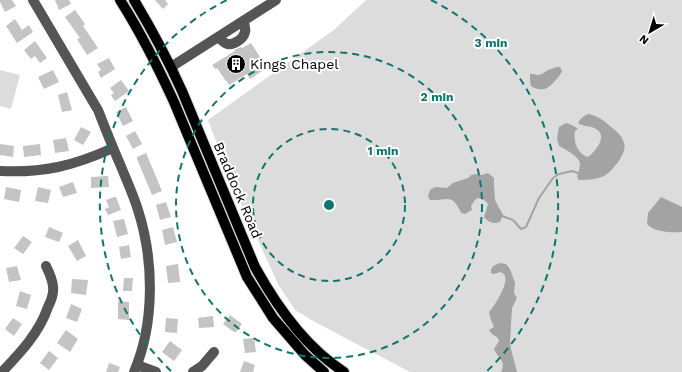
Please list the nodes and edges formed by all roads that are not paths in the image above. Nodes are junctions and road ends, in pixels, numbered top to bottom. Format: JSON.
{"nodes":[{"id":1,"x":33,"y":0,"type":"edge"},
{"id":2,"x":120,"y":0,"type":"edge"},
{"id":3,"x":134,"y":0,"type":"edge"},
{"id":4,"x":276,"y":0,"type":"edge"},
{"id":5,"x":243,"y":21,"type":"junction"},
{"id":6,"x":218,"y":37,"type":"junction"},
{"id":7,"x":171,"y":67,"type":"junction"},
{"id":8,"x":113,"y":148,"type":"junction"},
{"id":9,"x":0,"y":171,"type":"edge"},
{"id":10,"x":46,"y":266,"type":"dead end"},
{"id":11,"x":214,"y":352,"type":"dead end"},
{"id":12,"x":135,"y":369,"type":"edge"},
{"id":13,"x":2,"y":372,"type":"edge"},
{"id":14,"x":156,"y":372,"type":"edge"},
{"id":15,"x":193,"y":372,"type":"edge"},
{"id":16,"x":324,"y":372,"type":"edge"},
{"id":17,"x":344,"y":372,"type":"edge"}],
"edges":[{"from":1,"to":8,"type":"street"},
{"from":2,"to":16,"type":"main road","name":"Braddock Road"},
{"from":3,"to":7,"type":"main road","name":"Braddock Road"},
{"from":4,"to":5,"type":"street"},
{"from":5,"to":6,"type":"street"},
{"from":5,"to":6,"type":"street"},
{"from":6,"to":7,"type":"street"},
{"from":7,"to":17,"type":"main road","name":"Braddock Road"},
{"from":8,"to":9,"type":"street"},
{"from":8,"to":12,"type":"street"},
{"from":10,"to":13,"type":"street"},
{"from":11,"to":15,"type":"street"},
{"from":12,"to":14,"type":"street"}]}
